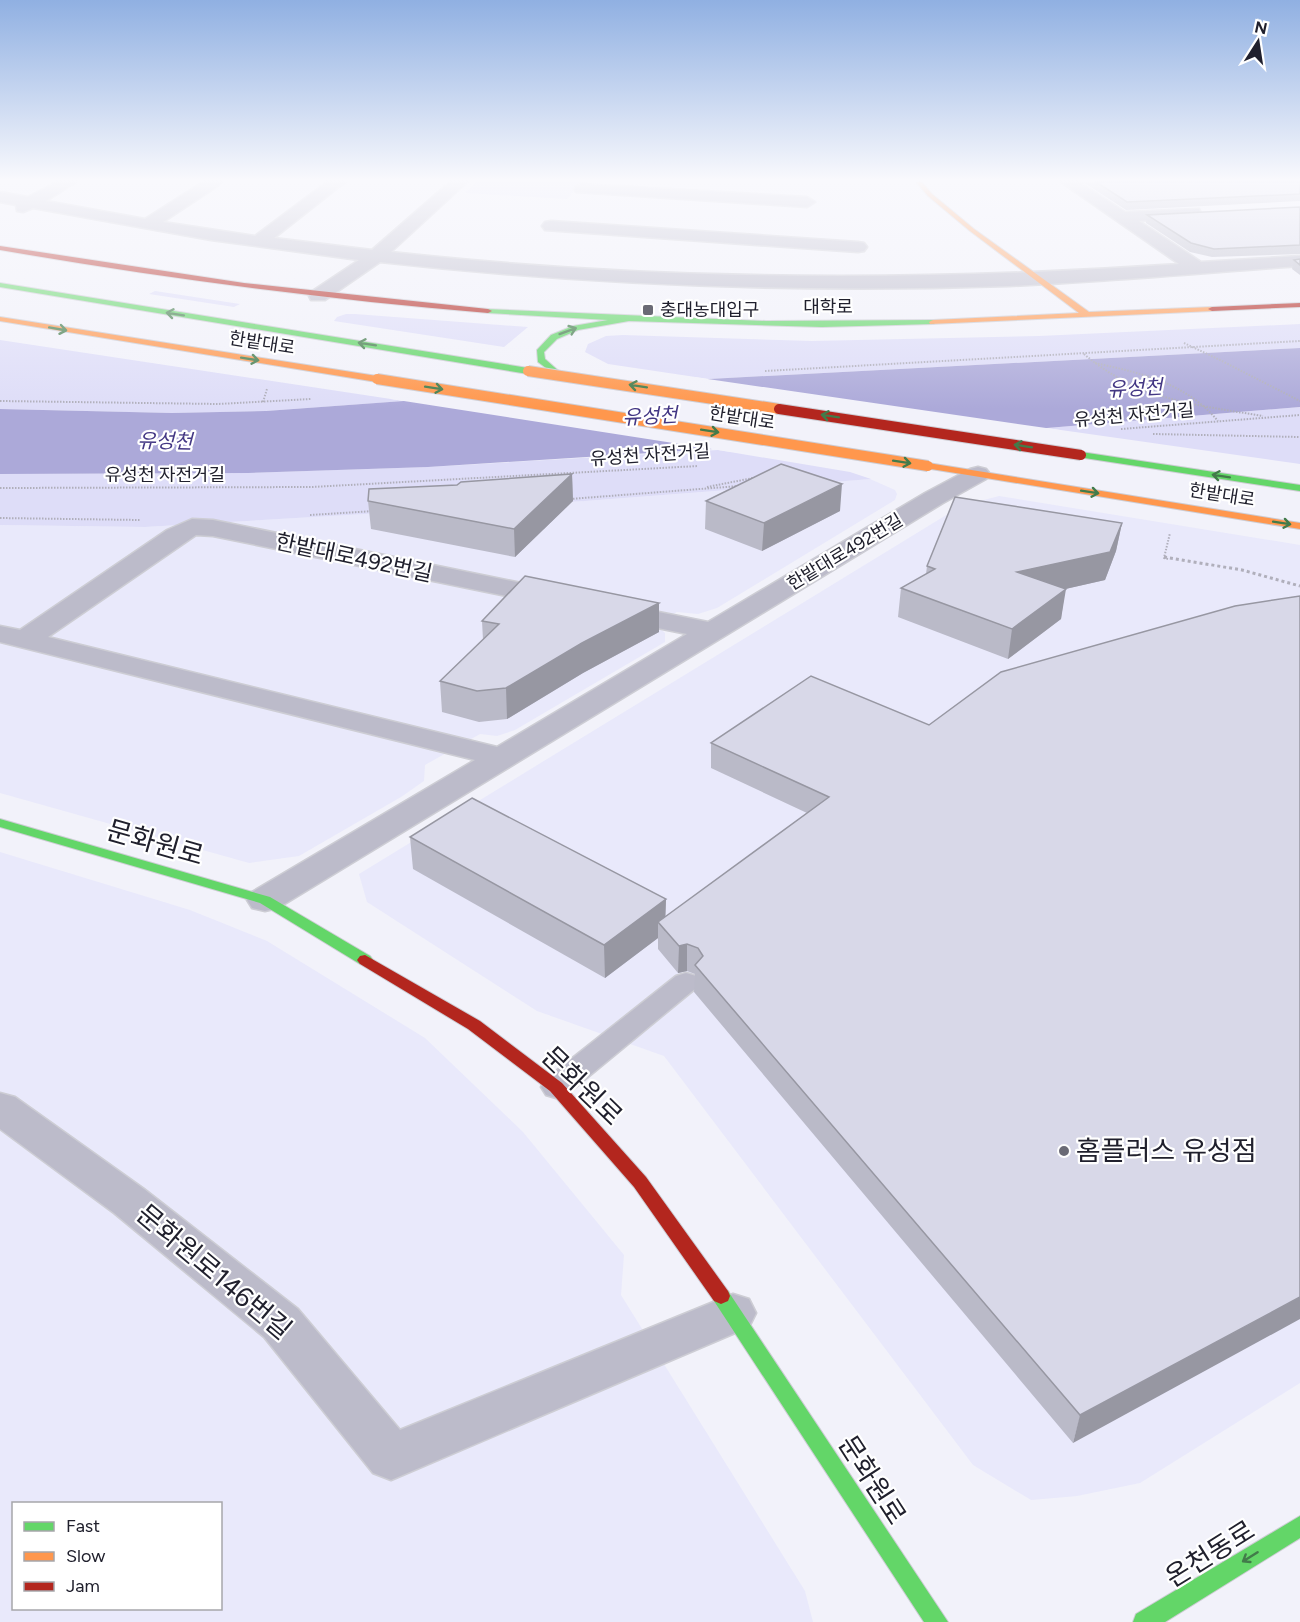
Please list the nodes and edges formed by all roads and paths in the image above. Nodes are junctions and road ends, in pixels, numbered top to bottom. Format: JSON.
{"nodes":[{"id":1,"x":53,"y":258,"type":"edge"},
{"id":2,"x":374,"y":258,"type":"edge"},
{"id":3,"x":384,"y":258,"type":"edge"},
{"id":4,"x":524,"y":258,"type":"edge"},
{"id":5,"x":872,"y":258,"type":"edge"},
{"id":6,"x":1011,"y":258,"type":"edge"},
{"id":7,"x":1182,"y":258,"type":"edge"},
{"id":8,"x":1300,"y":261,"type":"edge"},
{"id":9,"x":1196,"y":267,"type":"junction"},
{"id":10,"x":514,"y":268,"type":"junction"},
{"id":11,"x":1039,"y":278,"type":"junction"},
{"id":12,"x":902,"y":281,"type":"junction"},
{"id":13,"x":0,"y":285,"type":"edge"},
{"id":14,"x":318,"y":296,"type":"junction"},
{"id":15,"x":1300,"y":305,"type":"edge"},
{"id":16,"x":1087,"y":315,"type":"junction"},
{"id":17,"x":0,"y":319,"type":"edge"},
{"id":18,"x":627,"y":319,"type":"junction"},
{"id":19,"x":1184,"y":343,"type":"dead end"},
{"id":20,"x":1083,"y":354,"type":"dead end"},
{"id":21,"x":1092,"y":362,"type":"junction"},
{"id":22,"x":555,"y":372,"type":"junction"},
{"id":23,"x":266,"y":396,"type":"dead end"},
{"id":24,"x":1300,"y":401,"type":"edge"},
{"id":25,"x":264,"y":402,"type":"dead end"},
{"id":26,"x":1208,"y":408,"type":"junction"},
{"id":27,"x":1300,"y":415,"type":"edge"},
{"id":28,"x":1268,"y":417,"type":"junction"},
{"id":29,"x":1218,"y":421,"type":"junction"},
{"id":30,"x":1120,"y":429,"type":"dead end"},
{"id":31,"x":1112,"y":433,"type":"dead end"},
{"id":32,"x":1135,"y":434,"type":"dead end"},
{"id":33,"x":1147,"y":434,"type":"dead end"},
{"id":34,"x":1300,"y":436,"type":"edge"},
{"id":35,"x":709,"y":465,"type":"dead end"},
{"id":36,"x":978,"y":474,"type":"junction"},
{"id":37,"x":760,"y":476,"type":"edge"},
{"id":38,"x":749,"y":486,"type":"edge"},
{"id":39,"x":0,"y":488,"type":"edge"},
{"id":40,"x":1300,"y":488,"type":"edge"},
{"id":41,"x":691,"y":490,"type":"junction"},
{"id":42,"x":565,"y":499,"type":"edge"},
{"id":43,"x":377,"y":511,"type":"edge"},
{"id":44,"x":309,"y":515,"type":"dead end"},
{"id":45,"x":0,"y":518,"type":"edge"},
{"id":46,"x":142,"y":520,"type":"dead end"},
{"id":47,"x":1300,"y":526,"type":"edge"},
{"id":48,"x":1170,"y":532,"type":"dead end"},
{"id":49,"x":1300,"y":586,"type":"edge"},
{"id":50,"x":713,"y":631,"type":"junction"},
{"id":51,"x":12,"y":637,"type":"edge"},
{"id":52,"x":504,"y":758,"type":"junction"},
{"id":53,"x":0,"y":823,"type":"edge"},
{"id":54,"x":265,"y":900,"type":"junction"},
{"id":55,"x":686,"y":982,"type":"dead end"},
{"id":56,"x":556,"y":1087,"type":"junction"},
{"id":57,"x":0,"y":1108,"type":"edge"},
{"id":58,"x":733,"y":1313,"type":"junction"},
{"id":59,"x":1300,"y":1526,"type":"edge"},
{"id":60,"x":937,"y":1622,"type":"edge"},
{"id":61,"x":1144,"y":1622,"type":"edge"}],
"edges":[{"from":1,"to":14,"type":"main road","name":"대학로"},
{"from":2,"to":14,"type":"street"},
{"from":3,"to":10,"type":"street"},
{"from":4,"to":10,"type":"street"},
{"from":5,"to":12,"type":"street"},
{"from":6,"to":11,"type":"main road"},
{"from":7,"to":9,"type":"street"},
{"from":8,"to":9,"type":"street"},
{"from":9,"to":11,"type":"street"},
{"from":10,"to":12,"type":"street"},
{"from":11,"to":12,"type":"street"},
{"from":11,"to":16,"type":"main road"},
{"from":22,"to":13,"type":"main road","name":"한밭대로","one_way":true,"bridge":true},
{"from":14,"to":18,"type":"main road","name":"대학로"},
{"from":15,"to":16,"type":"main road","name":"대학로"},
{"from":16,"to":18,"type":"main road","name":"대학로"},
{"from":17,"to":36,"type":"main road","name":"한밭대로","one_way":true,"bridge":true},
{"from":22,"to":18,"type":"main road","one_way":true},
{"from":19,"to":24,"type":"path","bridge":true},
{"from":20,"to":21,"type":"path"},
{"from":21,"to":26,"type":"path"},
{"from":21,"to":26,"type":"path"},
{"from":40,"to":22,"type":"main road","name":"한밭대로","one_way":true,"bridge":true},
{"from":23,"to":25,"type":"path"},
{"from":26,"to":28,"type":"path"},
{"from":26,"to":29,"type":"path"},
{"from":27,"to":28,"type":"path","name":"유성천 자전거길"},
{"from":28,"to":29,"type":"path","name":"유성천 자전거길"},
{"from":29,"to":30,"type":"path","name":"유성천 자전거길"},
{"from":31,"to":32,"type":"path"},
{"from":33,"to":34,"type":"path"},
{"from":35,"to":39,"type":"path","name":"유성천 자전거길"},
{"from":36,"to":47,"type":"main road","name":"한밭대로","one_way":true},
{"from":36,"to":50,"type":"street","name":"한밭대로492번길"},
{"from":37,"to":41,"type":"path"},
{"from":38,"to":41,"type":"path"},
{"from":41,"to":42,"type":"path"},
{"from":43,"to":44,"type":"path"},
{"from":45,"to":46,"type":"path"},
{"from":48,"to":49,"type":"path"},
{"from":50,"to":51,"type":"street","name":"한밭대로492번길"},
{"from":50,"to":52,"type":"street","name":"한밭대로492번길"},
{"from":51,"to":52,"type":"street","name":"한밭대로492번길"},
{"from":52,"to":54,"type":"street","name":"한밭대로492번길"},
{"from":53,"to":54,"type":"main road","name":"문화원로"},
{"from":54,"to":56,"type":"main road","name":"문화원로"},
{"from":55,"to":56,"type":"lane"},
{"from":56,"to":58,"type":"main road","name":"문화원로"},
{"from":57,"to":58,"type":"street","name":"문화원로146번길"},
{"from":58,"to":60,"type":"main road","name":"문화원로"},
{"from":59,"to":61,"type":"main road","name":"온천동로","one_way":true}]}
